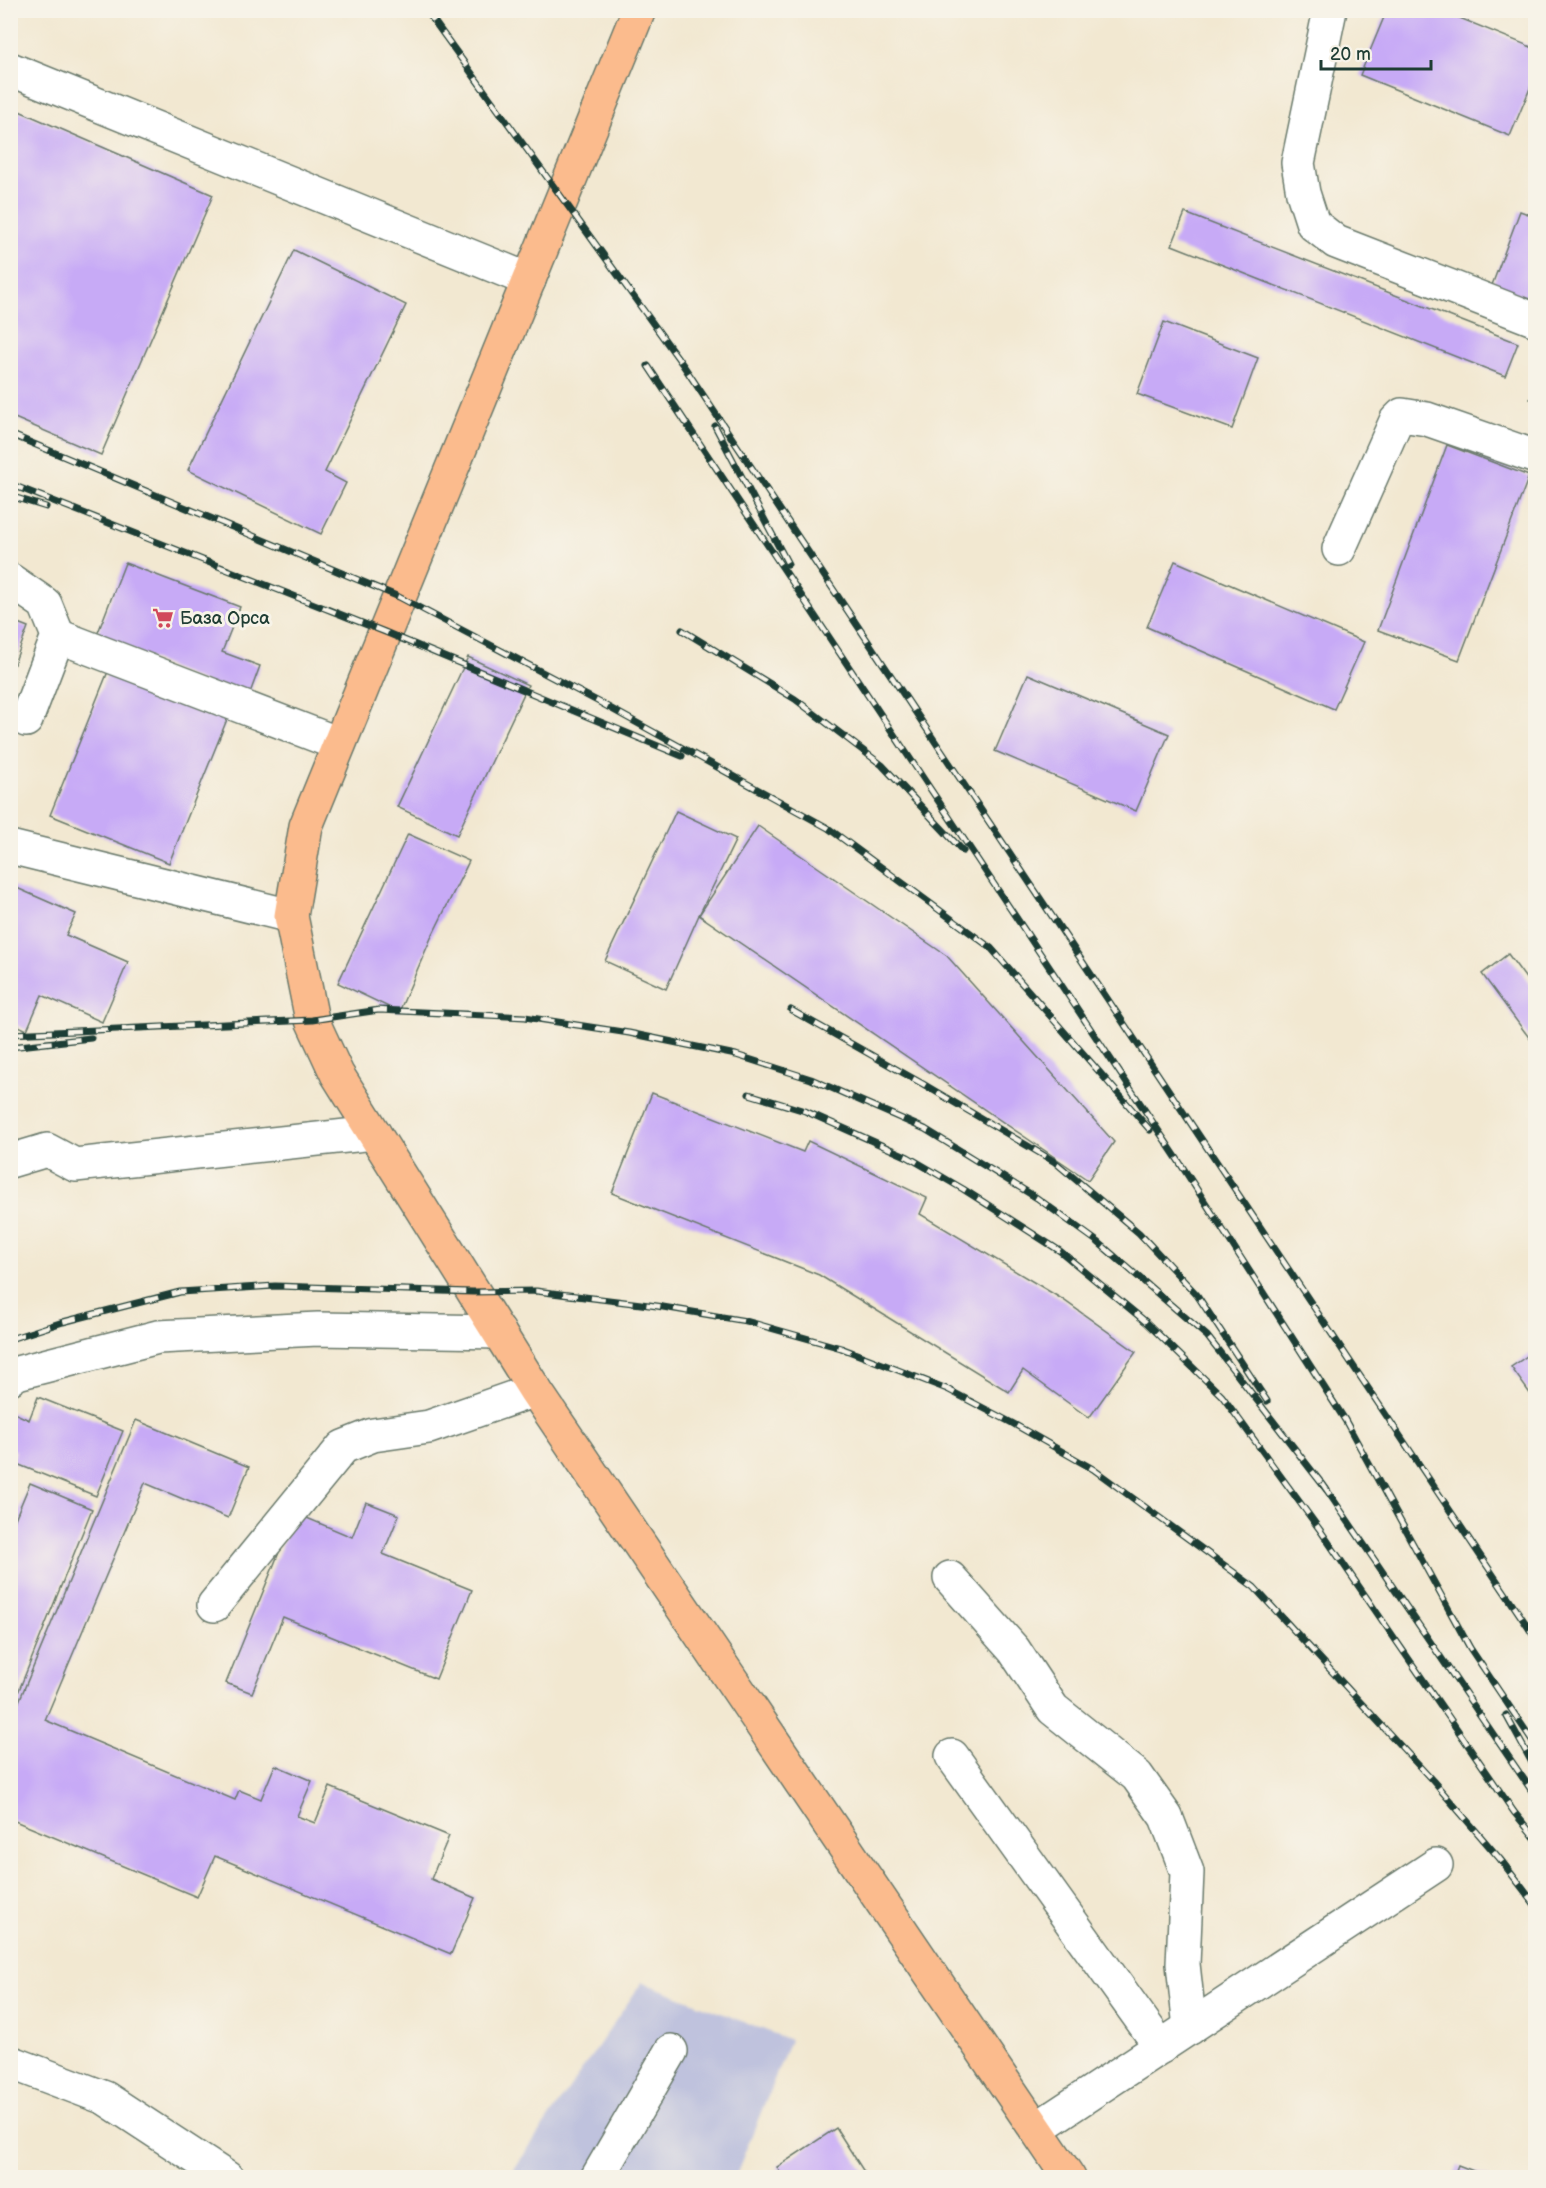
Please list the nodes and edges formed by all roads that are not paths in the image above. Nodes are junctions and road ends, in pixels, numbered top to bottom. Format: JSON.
{"nodes":[{"id":1,"x":639,"y":10,"type":"edge"},
{"id":2,"x":1330,"y":10,"type":"edge"},
{"id":3,"x":10,"y":69,"type":"edge"},
{"id":4,"x":528,"y":280,"type":"junction"},
{"id":5,"x":1536,"y":320,"type":"edge"},
{"id":6,"x":1536,"y":457,"type":"edge"},
{"id":7,"x":1339,"y":549,"type":"dead end"},
{"id":8,"x":10,"y":580,"type":"edge"},
{"id":9,"x":58,"y":636,"type":"junction"},
{"id":10,"x":26,"y":720,"type":"dead end"},
{"id":11,"x":339,"y":744,"type":"junction"},
{"id":12,"x":10,"y":847,"type":"edge"},
{"id":13,"x":291,"y":916,"type":"junction"},
{"id":14,"x":374,"y":1133,"type":"junction"},
{"id":15,"x":10,"y":1161,"type":"edge"},
{"id":16,"x":499,"y":1332,"type":"junction"},
{"id":17,"x":10,"y":1378,"type":"edge"},
{"id":18,"x":535,"y":1390,"type":"junction"},
{"id":19,"x":950,"y":1578,"type":"dead end"},
{"id":20,"x":214,"y":1605,"type":"dead end"},
{"id":21,"x":952,"y":1756,"type":"dead end"},
{"id":22,"x":1436,"y":1865,"type":"dead end"},
{"id":23,"x":1190,"y":2028,"type":"junction"},
{"id":24,"x":1161,"y":2047,"type":"junction"},
{"id":25,"x":671,"y":2051,"type":"dead end"},
{"id":26,"x":10,"y":2062,"type":"edge"},
{"id":27,"x":1036,"y":2129,"type":"junction"},
{"id":28,"x":227,"y":2178,"type":"edge"},
{"id":29,"x":597,"y":2178,"type":"edge"},
{"id":30,"x":1069,"y":2178,"type":"edge"}],
"edges":[{"from":1,"to":4,"type":"main road"},
{"from":2,"to":5,"type":"street"},
{"from":3,"to":4,"type":"street"},
{"from":4,"to":11,"type":"main road"},
{"from":6,"to":7,"type":"street"},
{"from":8,"to":9,"type":"street"},
{"from":9,"to":10,"type":"street"},
{"from":9,"to":11,"type":"street"},
{"from":11,"to":13,"type":"main road"},
{"from":12,"to":13,"type":"street"},
{"from":13,"to":14,"type":"main road"},
{"from":14,"to":15,"type":"street"},
{"from":14,"to":16,"type":"main road"},
{"from":16,"to":17,"type":"street"},
{"from":16,"to":18,"type":"main road"},
{"from":18,"to":20,"type":"street"},
{"from":18,"to":27,"type":"main road"},
{"from":19,"to":23,"type":"street"},
{"from":21,"to":24,"type":"street"},
{"from":22,"to":23,"type":"street"},
{"from":23,"to":24,"type":"street"},
{"from":24,"to":27,"type":"street"},
{"from":25,"to":29,"type":"street"},
{"from":26,"to":28,"type":"street"},
{"from":27,"to":30,"type":"main road"}]}
